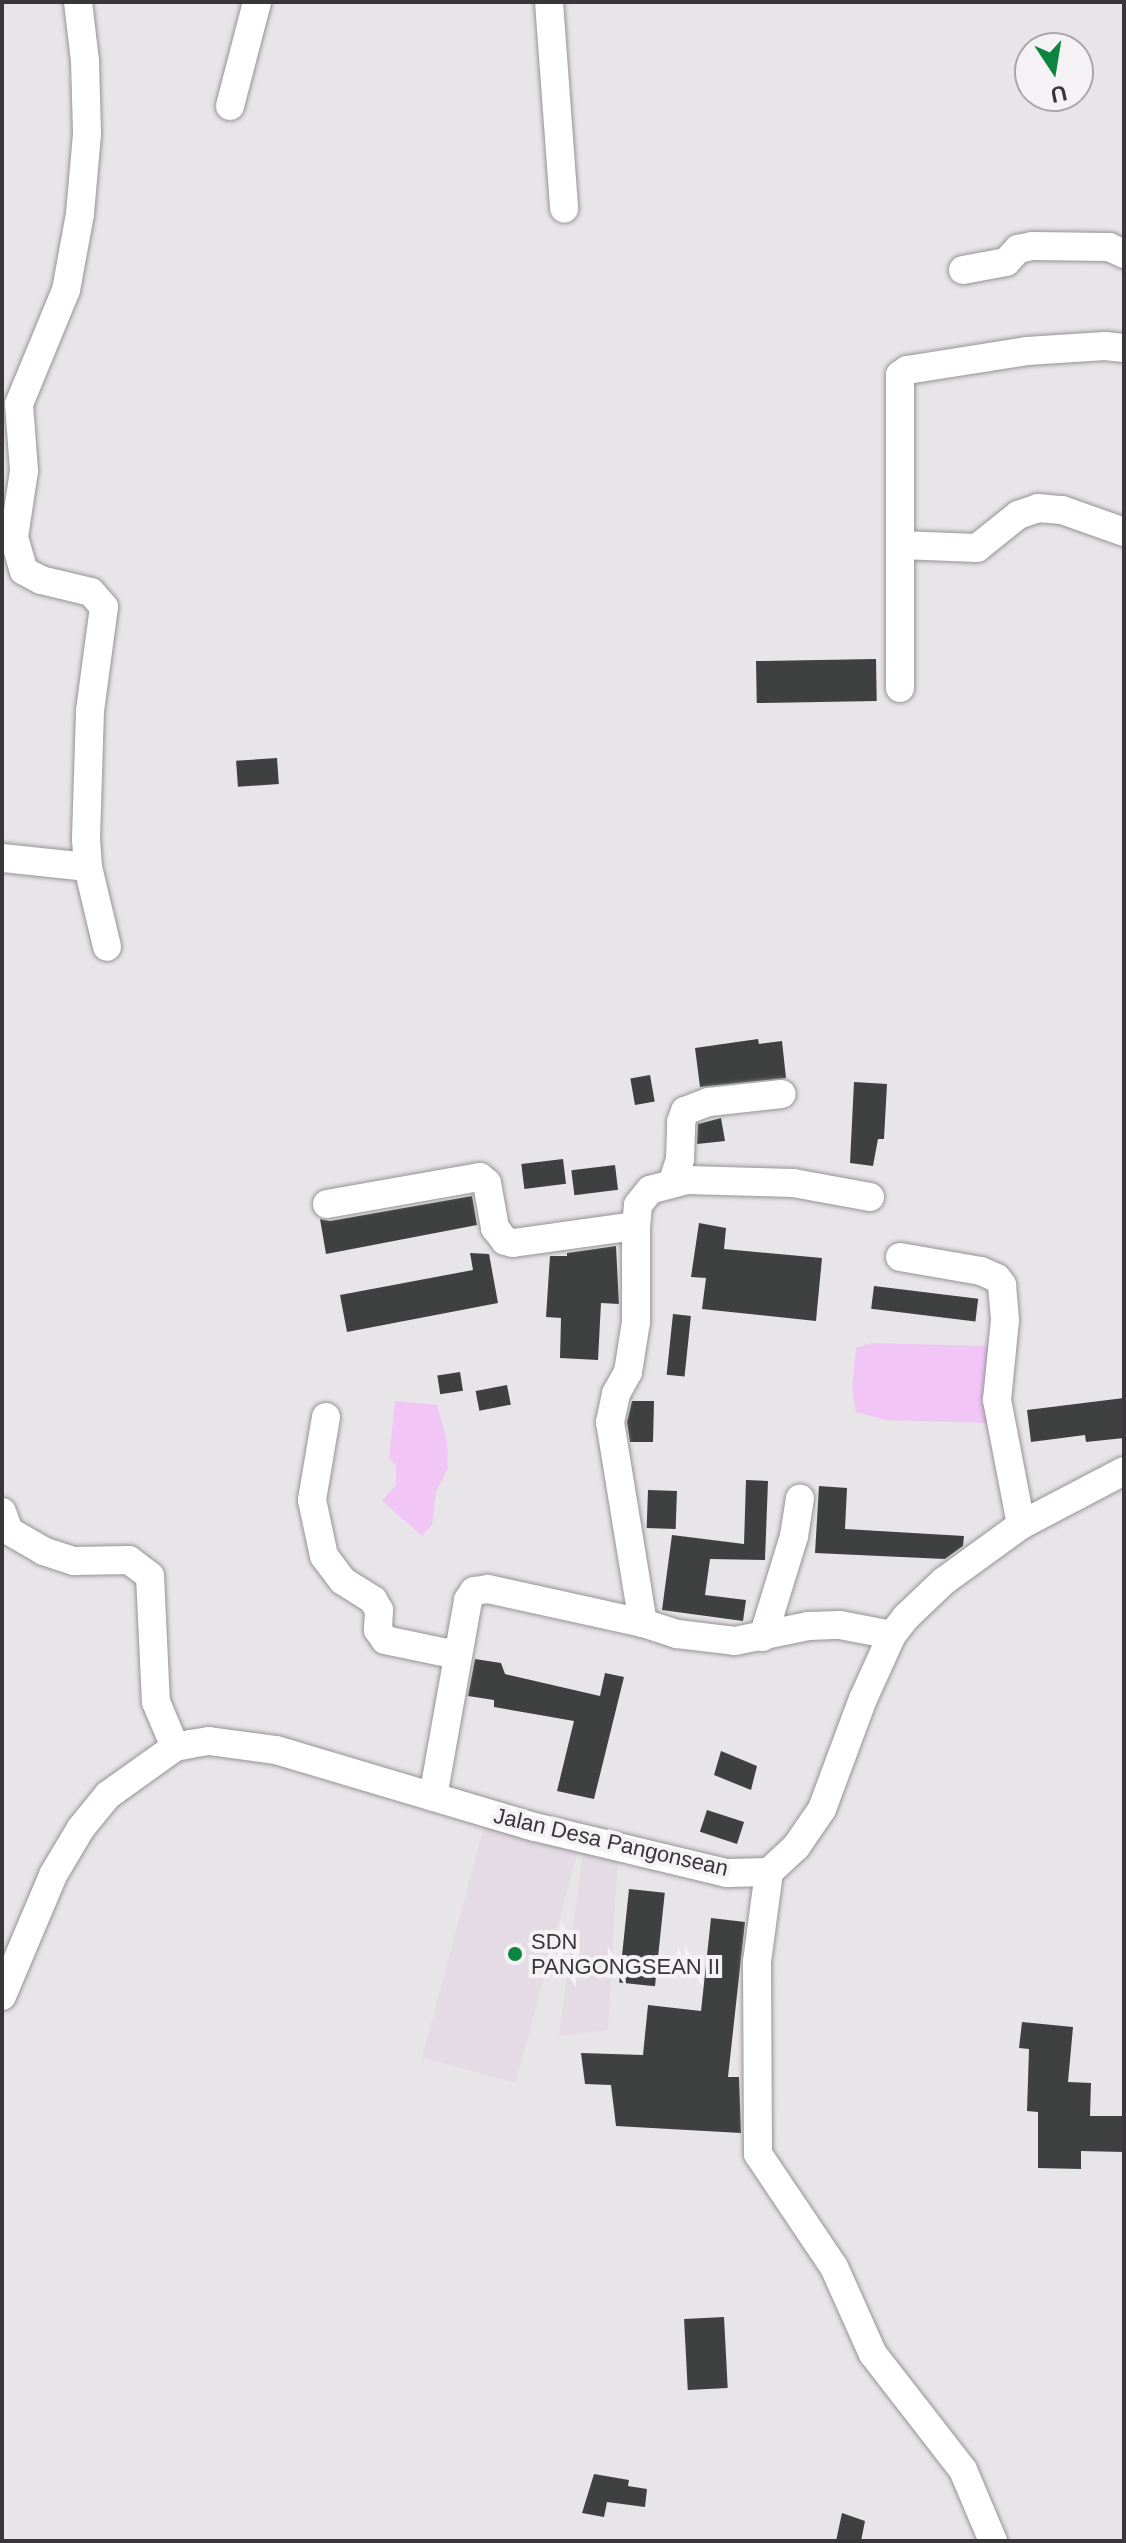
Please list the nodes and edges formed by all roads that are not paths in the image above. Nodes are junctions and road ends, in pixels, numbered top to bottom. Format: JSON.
{"nodes":[{"id":1,"x":78,"y":2,"type":"edge"},
{"id":2,"x":257,"y":2,"type":"edge"},
{"id":3,"x":549,"y":2,"type":"edge"},
{"id":4,"x":230,"y":106,"type":"dead end"},
{"id":5,"x":564,"y":208,"type":"dead end"},
{"id":6,"x":1124,"y":254,"type":"edge"},
{"id":7,"x":963,"y":270,"type":"dead end"},
{"id":8,"x":1124,"y":348,"type":"edge"},
{"id":9,"x":1124,"y":532,"type":"edge"},
{"id":10,"x":900,"y":545,"type":"junction"},
{"id":11,"x":13,"y":569,"type":"edge"},
{"id":12,"x":900,"y":688,"type":"dead end"},
{"id":13,"x":2,"y":858,"type":"edge"},
{"id":14,"x":88,"y":867,"type":"junction"},
{"id":15,"x":107,"y":947,"type":"dead end"},
{"id":16,"x":782,"y":1094,"type":"dead end"},
{"id":17,"x":673,"y":1181,"type":"junction"},
{"id":18,"x":870,"y":1197,"type":"dead end"},
{"id":19,"x":327,"y":1204,"type":"dead end"},
{"id":20,"x":636,"y":1226,"type":"junction"},
{"id":21,"x":900,"y":1257,"type":"dead end"},
{"id":22,"x":326,"y":1417,"type":"dead end"},
{"id":23,"x":1124,"y":1471,"type":"edge"},
{"id":24,"x":800,"y":1498,"type":"dead end"},
{"id":25,"x":4,"y":1525,"type":"edge"},
{"id":26,"x":1021,"y":1525,"type":"junction"},
{"id":27,"x":643,"y":1623,"type":"junction"},
{"id":28,"x":892,"y":1635,"type":"junction"},
{"id":29,"x":763,"y":1637,"type":"junction"},
{"id":30,"x":457,"y":1655,"type":"junction"},
{"id":31,"x":175,"y":1747,"type":"junction"},
{"id":32,"x":433,"y":1797,"type":"junction"},
{"id":33,"x":769,"y":1872,"type":"junction"},
{"id":34,"x":2,"y":1996,"type":"edge"},
{"id":35,"x":993,"y":2541,"type":"edge"}],
"edges":[{"from":1,"to":11,"type":"street"},
{"from":2,"to":4,"type":"street"},
{"from":3,"to":5,"type":"street"},
{"from":6,"to":7,"type":"street"},
{"from":8,"to":10,"type":"street"},
{"from":9,"to":10,"type":"street"},
{"from":10,"to":12,"type":"street"},
{"from":11,"to":14,"type":"street"},
{"from":13,"to":14,"type":"street"},
{"from":14,"to":15,"type":"street"},
{"from":16,"to":17,"type":"street"},
{"from":17,"to":18,"type":"street"},
{"from":17,"to":20,"type":"street"},
{"from":19,"to":20,"type":"street"},
{"from":20,"to":27,"type":"street"},
{"from":21,"to":26,"type":"street"},
{"from":22,"to":30,"type":"street"},
{"from":23,"to":26,"type":"street"},
{"from":24,"to":29,"type":"street"},
{"from":25,"to":31,"type":"street"},
{"from":26,"to":28,"type":"street"},
{"from":27,"to":29,"type":"street"},
{"from":27,"to":30,"type":"street"},
{"from":28,"to":29,"type":"street"},
{"from":28,"to":33,"type":"street"},
{"from":30,"to":32,"type":"street"},
{"from":31,"to":32,"type":"street","name":"Jalan Desa Pangonsean"},
{"from":31,"to":34,"type":"street"},
{"from":32,"to":33,"type":"street","name":"Jalan Desa Pangonsean"},
{"from":33,"to":35,"type":"street"}]}
